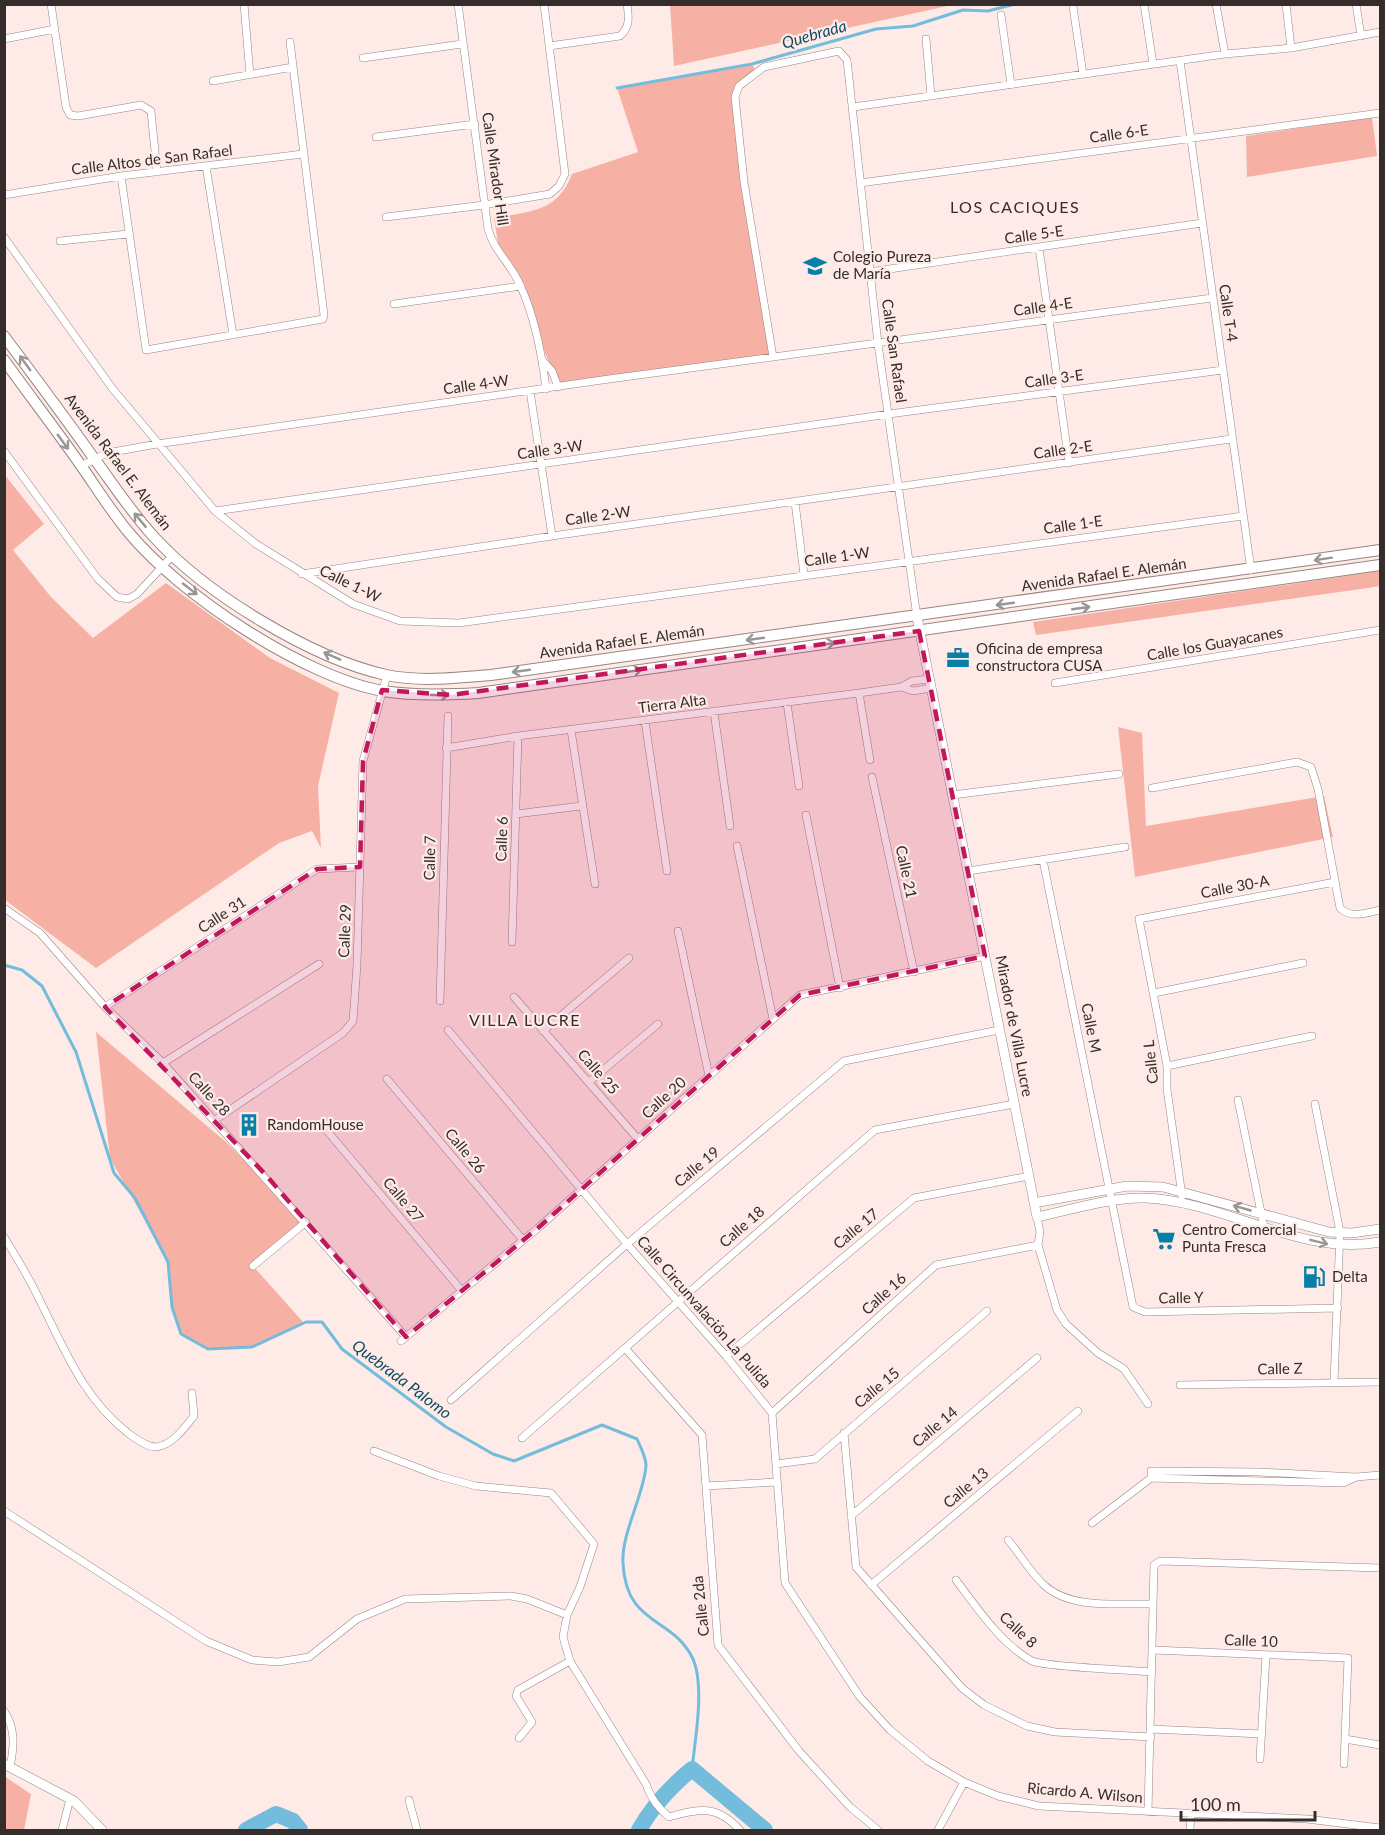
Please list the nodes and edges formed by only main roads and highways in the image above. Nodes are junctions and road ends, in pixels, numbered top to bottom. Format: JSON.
{"nodes":[{"id":1,"x":4,"y":336,"type":"edge"},
{"id":2,"x":4,"y":360,"type":"edge"},
{"id":3,"x":1380,"y":550,"type":"edge"},
{"id":4,"x":1380,"y":565,"type":"edge"}],
"edges":[{"from":3,"to":1,"type":"main road","name":"Avenida Rafael E. Alemán","one_way":true},
{"from":2,"to":4,"type":"main road","name":"Avenida Rafael E. Alemán","one_way":true}]}
